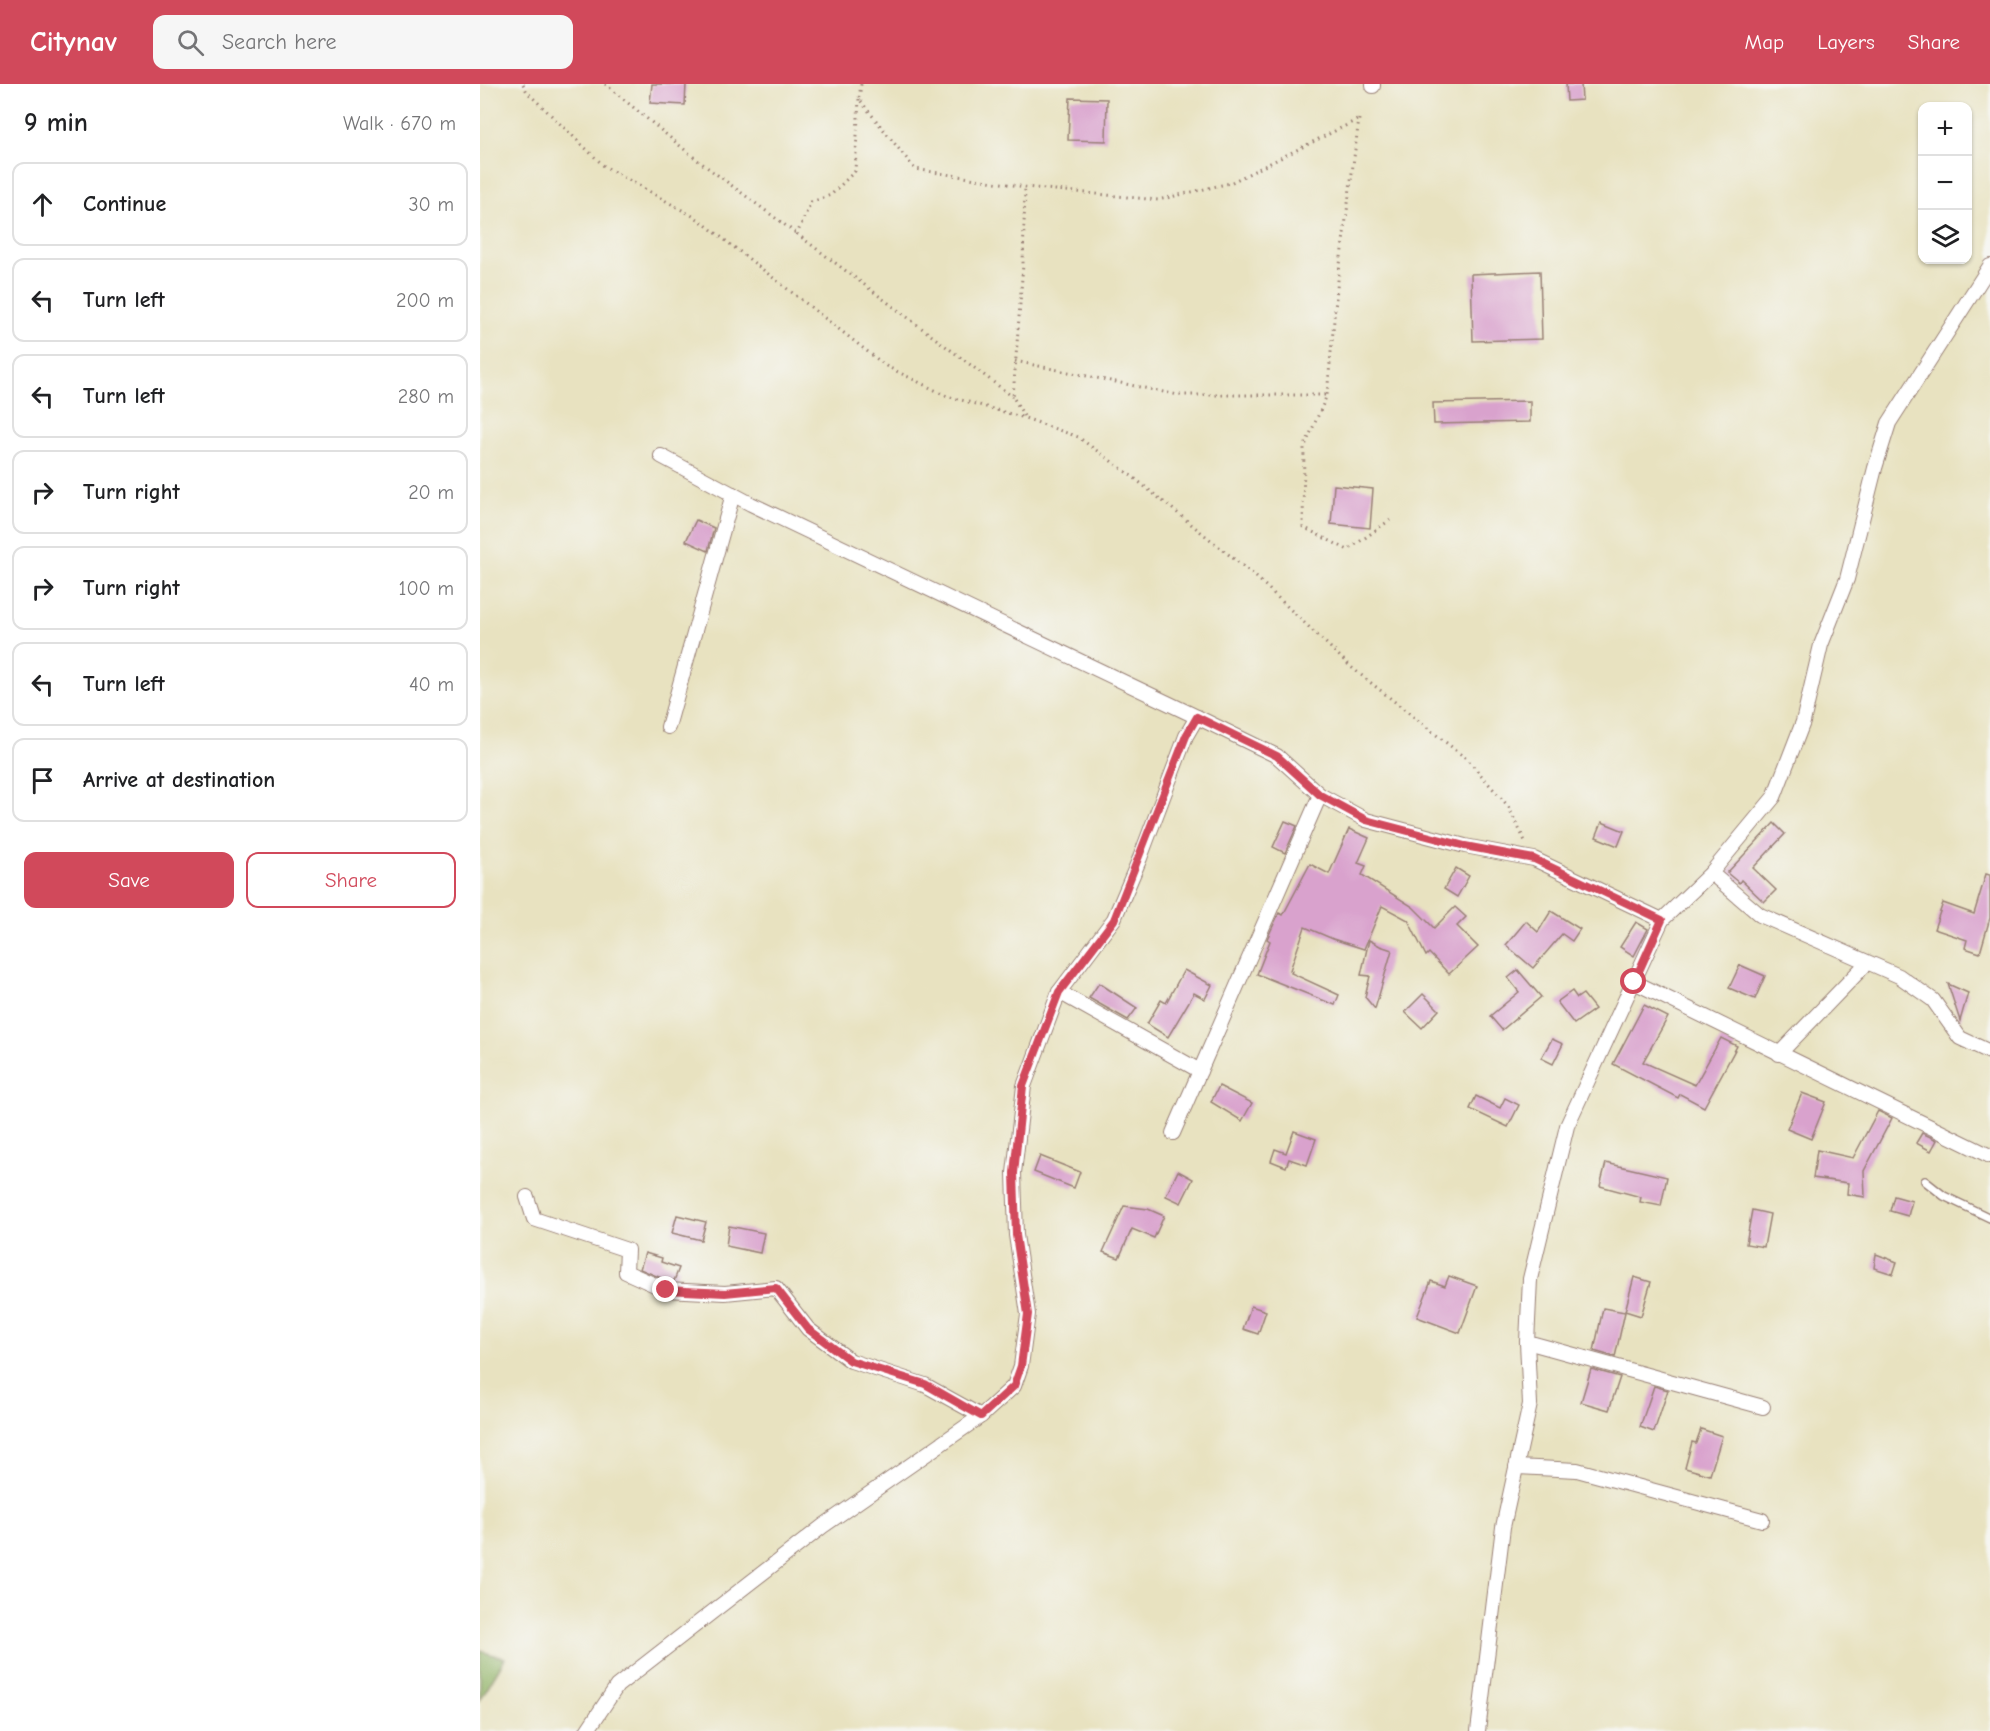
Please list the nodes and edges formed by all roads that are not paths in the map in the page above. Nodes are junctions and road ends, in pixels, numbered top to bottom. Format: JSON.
{"nodes":[{"id":1,"x":1990,"y":266,"type":"edge"},
{"id":2,"x":662,"y":456,"type":"dead end"},
{"id":3,"x":733,"y":494,"type":"junction"},
{"id":4,"x":1197,"y":717,"type":"junction"},
{"id":5,"x":668,"y":727,"type":"dead end"},
{"id":6,"x":1320,"y":795,"type":"junction"},
{"id":7,"x":1711,"y":873,"type":"junction"},
{"id":8,"x":1662,"y":920,"type":"junction"},
{"id":9,"x":1867,"y":963,"type":"junction"},
{"id":10,"x":1634,"y":982,"type":"junction"},
{"id":11,"x":1059,"y":992,"type":"junction"},
{"id":12,"x":1990,"y":1052,"type":"edge"},
{"id":13,"x":1779,"y":1054,"type":"junction"},
{"id":14,"x":1200,"y":1071,"type":"junction"},
{"id":15,"x":1173,"y":1133,"type":"dead end"},
{"id":16,"x":1990,"y":1156,"type":"edge"},
{"id":17,"x":1926,"y":1181,"type":"dead end"},
{"id":18,"x":528,"y":1197,"type":"dead end"},
{"id":19,"x":1990,"y":1218,"type":"edge"},
{"id":20,"x":1527,"y":1342,"type":"junction"},
{"id":21,"x":1763,"y":1407,"type":"dead end"},
{"id":22,"x":981,"y":1416,"type":"junction"},
{"id":23,"x":1516,"y":1467,"type":"junction"},
{"id":24,"x":1762,"y":1520,"type":"dead end"},
{"id":25,"x":587,"y":1731,"type":"edge"},
{"id":26,"x":1478,"y":1731,"type":"edge"}],
"edges":[{"from":1,"to":7,"type":"street"},
{"from":2,"to":3,"type":"street"},
{"from":3,"to":4,"type":"street"},
{"from":3,"to":5,"type":"street"},
{"from":4,"to":6,"type":"street"},
{"from":4,"to":11,"type":"street"},
{"from":6,"to":8,"type":"street"},
{"from":6,"to":14,"type":"street"},
{"from":7,"to":8,"type":"street"},
{"from":7,"to":9,"type":"street"},
{"from":8,"to":10,"type":"street"},
{"from":9,"to":12,"type":"street"},
{"from":9,"to":13,"type":"street"},
{"from":10,"to":13,"type":"street"},
{"from":10,"to":20,"type":"street"},
{"from":11,"to":14,"type":"street"},
{"from":11,"to":22,"type":"street"},
{"from":13,"to":16,"type":"street"},
{"from":14,"to":15,"type":"street"},
{"from":17,"to":19,"type":"lane"},
{"from":18,"to":22,"type":"street"},
{"from":20,"to":21,"type":"street"},
{"from":20,"to":23,"type":"street"},
{"from":22,"to":25,"type":"street"},
{"from":23,"to":24,"type":"street"},
{"from":23,"to":26,"type":"street"}]}
